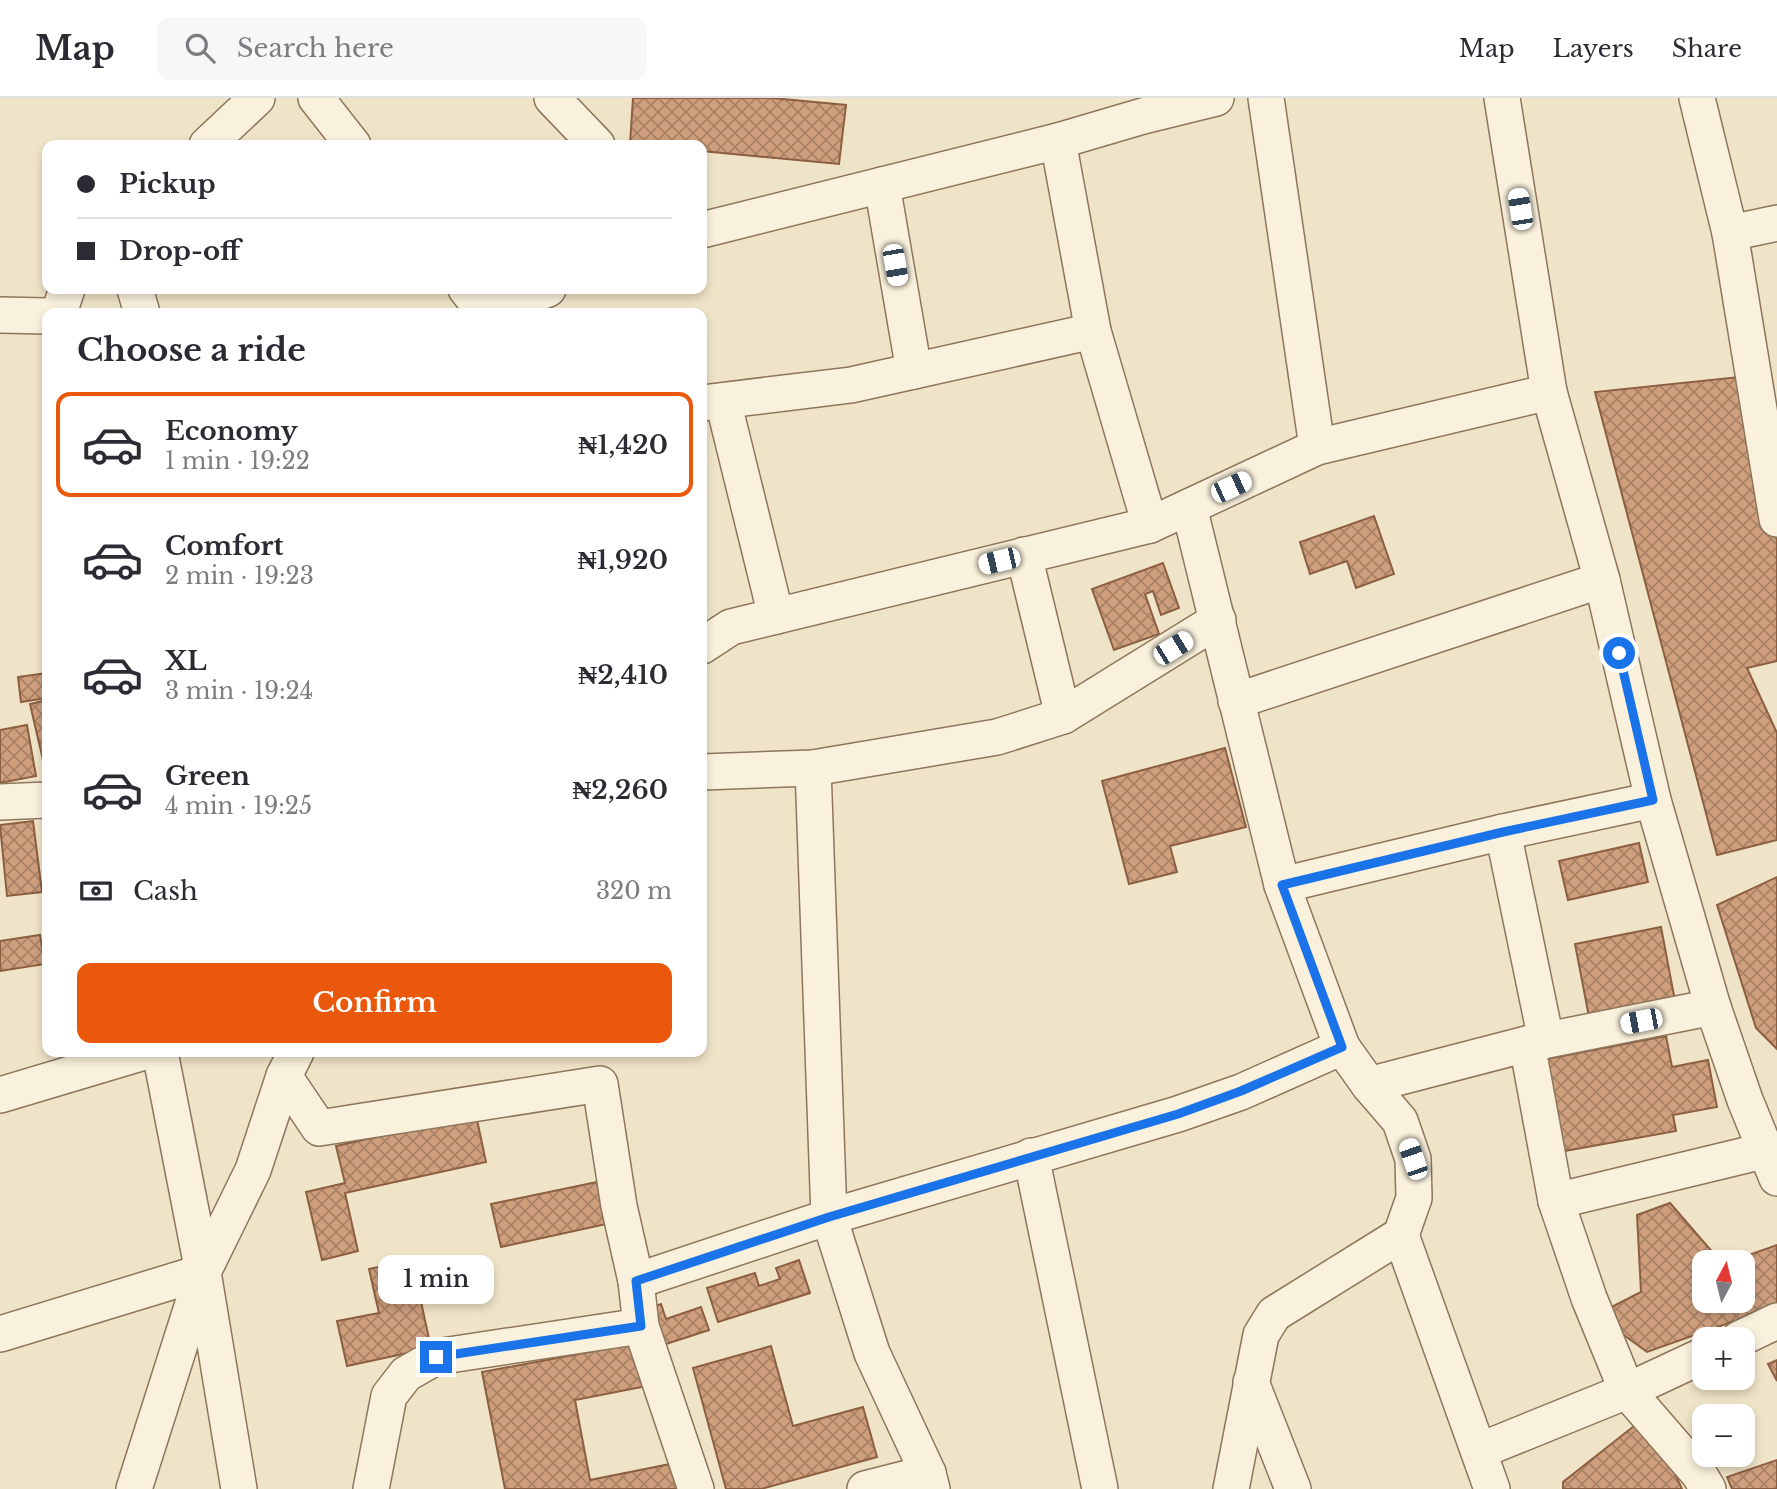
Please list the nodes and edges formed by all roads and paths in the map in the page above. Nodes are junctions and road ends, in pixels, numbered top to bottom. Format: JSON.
{"nodes":[{"id":1,"x":257,"y":98,"type":"edge"},
{"id":2,"x":316,"y":98,"type":"edge"},
{"id":3,"x":552,"y":98,"type":"edge"},
{"id":4,"x":1216,"y":98,"type":"edge"},
{"id":5,"x":1266,"y":98,"type":"edge"},
{"id":6,"x":1697,"y":98,"type":"edge"},
{"id":7,"x":1510,"y":100,"type":"edge"},
{"id":8,"x":1141,"y":107,"type":"edge"},
{"id":9,"x":211,"y":140,"type":"edge"},
{"id":10,"x":349,"y":140,"type":"edge"},
{"id":11,"x":592,"y":140,"type":"edge"},
{"id":12,"x":1058,"y":141,"type":"junction"},
{"id":13,"x":882,"y":185,"type":"junction"},
{"id":14,"x":1777,"y":223,"type":"edge"},
{"id":15,"x":707,"y":229,"type":"edge"},
{"id":16,"x":1730,"y":233,"type":"junction"},
{"id":17,"x":470,"y":294,"type":"edge"},
{"id":18,"x":535,"y":294,"type":"edge"},
{"id":19,"x":482,"y":308,"type":"edge"},
{"id":20,"x":499,"y":308,"type":"edge"},
{"id":21,"x":0,"y":314,"type":"edge"},
{"id":22,"x":42,"y":316,"type":"edge"},
{"id":23,"x":1093,"y":331,"type":"junction"},
{"id":24,"x":914,"y":371,"type":"junction"},
{"id":25,"x":1549,"y":392,"type":"junction"},
{"id":26,"x":713,"y":402,"type":"edge"},
{"id":27,"x":1317,"y":447,"type":"junction"},
{"id":28,"x":1189,"y":507,"type":"junction"},
{"id":29,"x":1777,"y":517,"type":"edge"},
{"id":30,"x":1150,"y":525,"type":"junction"},
{"id":31,"x":1024,"y":555,"type":"junction"},
{"id":32,"x":1602,"y":580,"type":"junction"},
{"id":33,"x":776,"y":616,"type":"junction"},
{"id":34,"x":1218,"y":620,"type":"junction"},
{"id":35,"x":707,"y":643,"type":"edge"},
{"id":36,"x":1236,"y":701,"type":"junction"},
{"id":37,"x":1063,"y":716,"type":"junction"},
{"id":38,"x":813,"y":768,"type":"junction"},
{"id":39,"x":707,"y":772,"type":"edge"},
{"id":40,"x":42,"y":800,"type":"edge"},
{"id":41,"x":1653,"y":800,"type":"junction"},
{"id":42,"x":0,"y":802,"type":"edge"},
{"id":43,"x":1503,"y":832,"type":"junction"},
{"id":44,"x":1282,"y":885,"type":"junction"},
{"id":45,"x":1713,"y":1007,"type":"junction"},
{"id":46,"x":1536,"y":1042,"type":"junction"},
{"id":47,"x":1342,"y":1047,"type":"junction"},
{"id":48,"x":128,"y":1057,"type":"edge"},
{"id":49,"x":161,"y":1057,"type":"edge"},
{"id":50,"x":290,"y":1064,"type":"edge"},
{"id":51,"x":1369,"y":1085,"type":"junction"},
{"id":52,"x":0,"y":1096,"type":"edge"},
{"id":53,"x":1031,"y":1156,"type":"junction"},
{"id":54,"x":1772,"y":1164,"type":"edge"},
{"id":55,"x":1556,"y":1201,"type":"junction"},
{"id":56,"x":829,"y":1217,"type":"junction"},
{"id":57,"x":1401,"y":1235,"type":"junction"},
{"id":58,"x":203,"y":1272,"type":"junction"},
{"id":59,"x":636,"y":1281,"type":"junction"},
{"id":60,"x":1777,"y":1321,"type":"edge"},
{"id":61,"x":641,"y":1326,"type":"junction"},
{"id":62,"x":1755,"y":1331,"type":"edge"},
{"id":63,"x":0,"y":1334,"type":"edge"},
{"id":64,"x":1692,"y":1361,"type":"edge"},
{"id":65,"x":1251,"y":1382,"type":"junction"},
{"id":66,"x":1628,"y":1391,"type":"junction"},
{"id":67,"x":1479,"y":1451,"type":"junction"},
{"id":68,"x":930,"y":1481,"type":"edge"},
{"id":69,"x":134,"y":1489,"type":"edge"},
{"id":70,"x":239,"y":1489,"type":"edge"},
{"id":71,"x":371,"y":1489,"type":"edge"},
{"id":72,"x":696,"y":1489,"type":"edge"},
{"id":73,"x":865,"y":1489,"type":"edge"},
{"id":74,"x":1100,"y":1489,"type":"edge"},
{"id":75,"x":1231,"y":1489,"type":"edge"},
{"id":76,"x":1293,"y":1489,"type":"edge"},
{"id":77,"x":1492,"y":1489,"type":"edge"},
{"id":78,"x":1708,"y":1489,"type":"edge"}],
"edges":[{"from":1,"to":9,"type":"street"},
{"from":2,"to":10,"type":"street"},
{"from":3,"to":11,"type":"street"},
{"from":4,"to":8,"type":"street"},
{"from":5,"to":27,"type":"street"},
{"from":6,"to":16,"type":"street"},
{"from":7,"to":25,"type":"street"},
{"from":8,"to":12,"type":"street"},
{"from":12,"to":13,"type":"street"},
{"from":12,"to":23,"type":"street"},
{"from":13,"to":15,"type":"street"},
{"from":13,"to":24,"type":"street"},
{"from":14,"to":16,"type":"street"},
{"from":16,"to":29,"type":"street"},
{"from":17,"to":19,"type":"street"},
{"from":18,"to":20,"type":"street"},
{"from":21,"to":22,"type":"street"},
{"from":23,"to":24,"type":"street"},
{"from":23,"to":30,"type":"street"},
{"from":24,"to":26,"type":"street"},
{"from":25,"to":27,"type":"street"},
{"from":25,"to":32,"type":"street"},
{"from":26,"to":33,"type":"street"},
{"from":27,"to":28,"type":"street"},
{"from":28,"to":30,"type":"street"},
{"from":28,"to":34,"type":"street"},
{"from":30,"to":31,"type":"street"},
{"from":31,"to":33,"type":"street"},
{"from":31,"to":37,"type":"street"},
{"from":32,"to":36,"type":"street"},
{"from":32,"to":41,"type":"street"},
{"from":33,"to":35,"type":"street"},
{"from":34,"to":36,"type":"street"},
{"from":34,"to":37,"type":"street"},
{"from":36,"to":44,"type":"street"},
{"from":37,"to":38,"type":"street"},
{"from":38,"to":39,"type":"street"},
{"from":38,"to":56,"type":"street"},
{"from":40,"to":42,"type":"street"},
{"from":41,"to":43,"type":"street"},
{"from":41,"to":45,"type":"street"},
{"from":43,"to":44,"type":"street"},
{"from":43,"to":46,"type":"street"},
{"from":44,"to":47,"type":"street"},
{"from":45,"to":46,"type":"street"},
{"from":45,"to":54,"type":"street"},
{"from":46,"to":51,"type":"street"},
{"from":46,"to":55,"type":"street"},
{"from":47,"to":51,"type":"street"},
{"from":47,"to":53,"type":"street"},
{"from":48,"to":52,"type":"street"},
{"from":49,"to":58,"type":"street"},
{"from":50,"to":58,"type":"street"},
{"from":50,"to":59,"type":"street"},
{"from":51,"to":57,"type":"street"},
{"from":53,"to":56,"type":"street"},
{"from":53,"to":74,"type":"street"},
{"from":54,"to":55,"type":"street"},
{"from":55,"to":66,"type":"street"},
{"from":56,"to":59,"type":"street"},
{"from":56,"to":68,"type":"street"},
{"from":57,"to":65,"type":"street"},
{"from":57,"to":67,"type":"street"},
{"from":58,"to":63,"type":"street"},
{"from":58,"to":69,"type":"street"},
{"from":58,"to":70,"type":"street"},
{"from":59,"to":61,"type":"street"},
{"from":60,"to":62,"type":"street"},
{"from":61,"to":71,"type":"street"},
{"from":61,"to":72,"type":"street"},
{"from":64,"to":66,"type":"street"},
{"from":65,"to":75,"type":"street"},
{"from":65,"to":76,"type":"street"},
{"from":66,"to":67,"type":"street"},
{"from":66,"to":78,"type":"street"},
{"from":67,"to":77,"type":"street"},
{"from":68,"to":73,"type":"street"}]}
